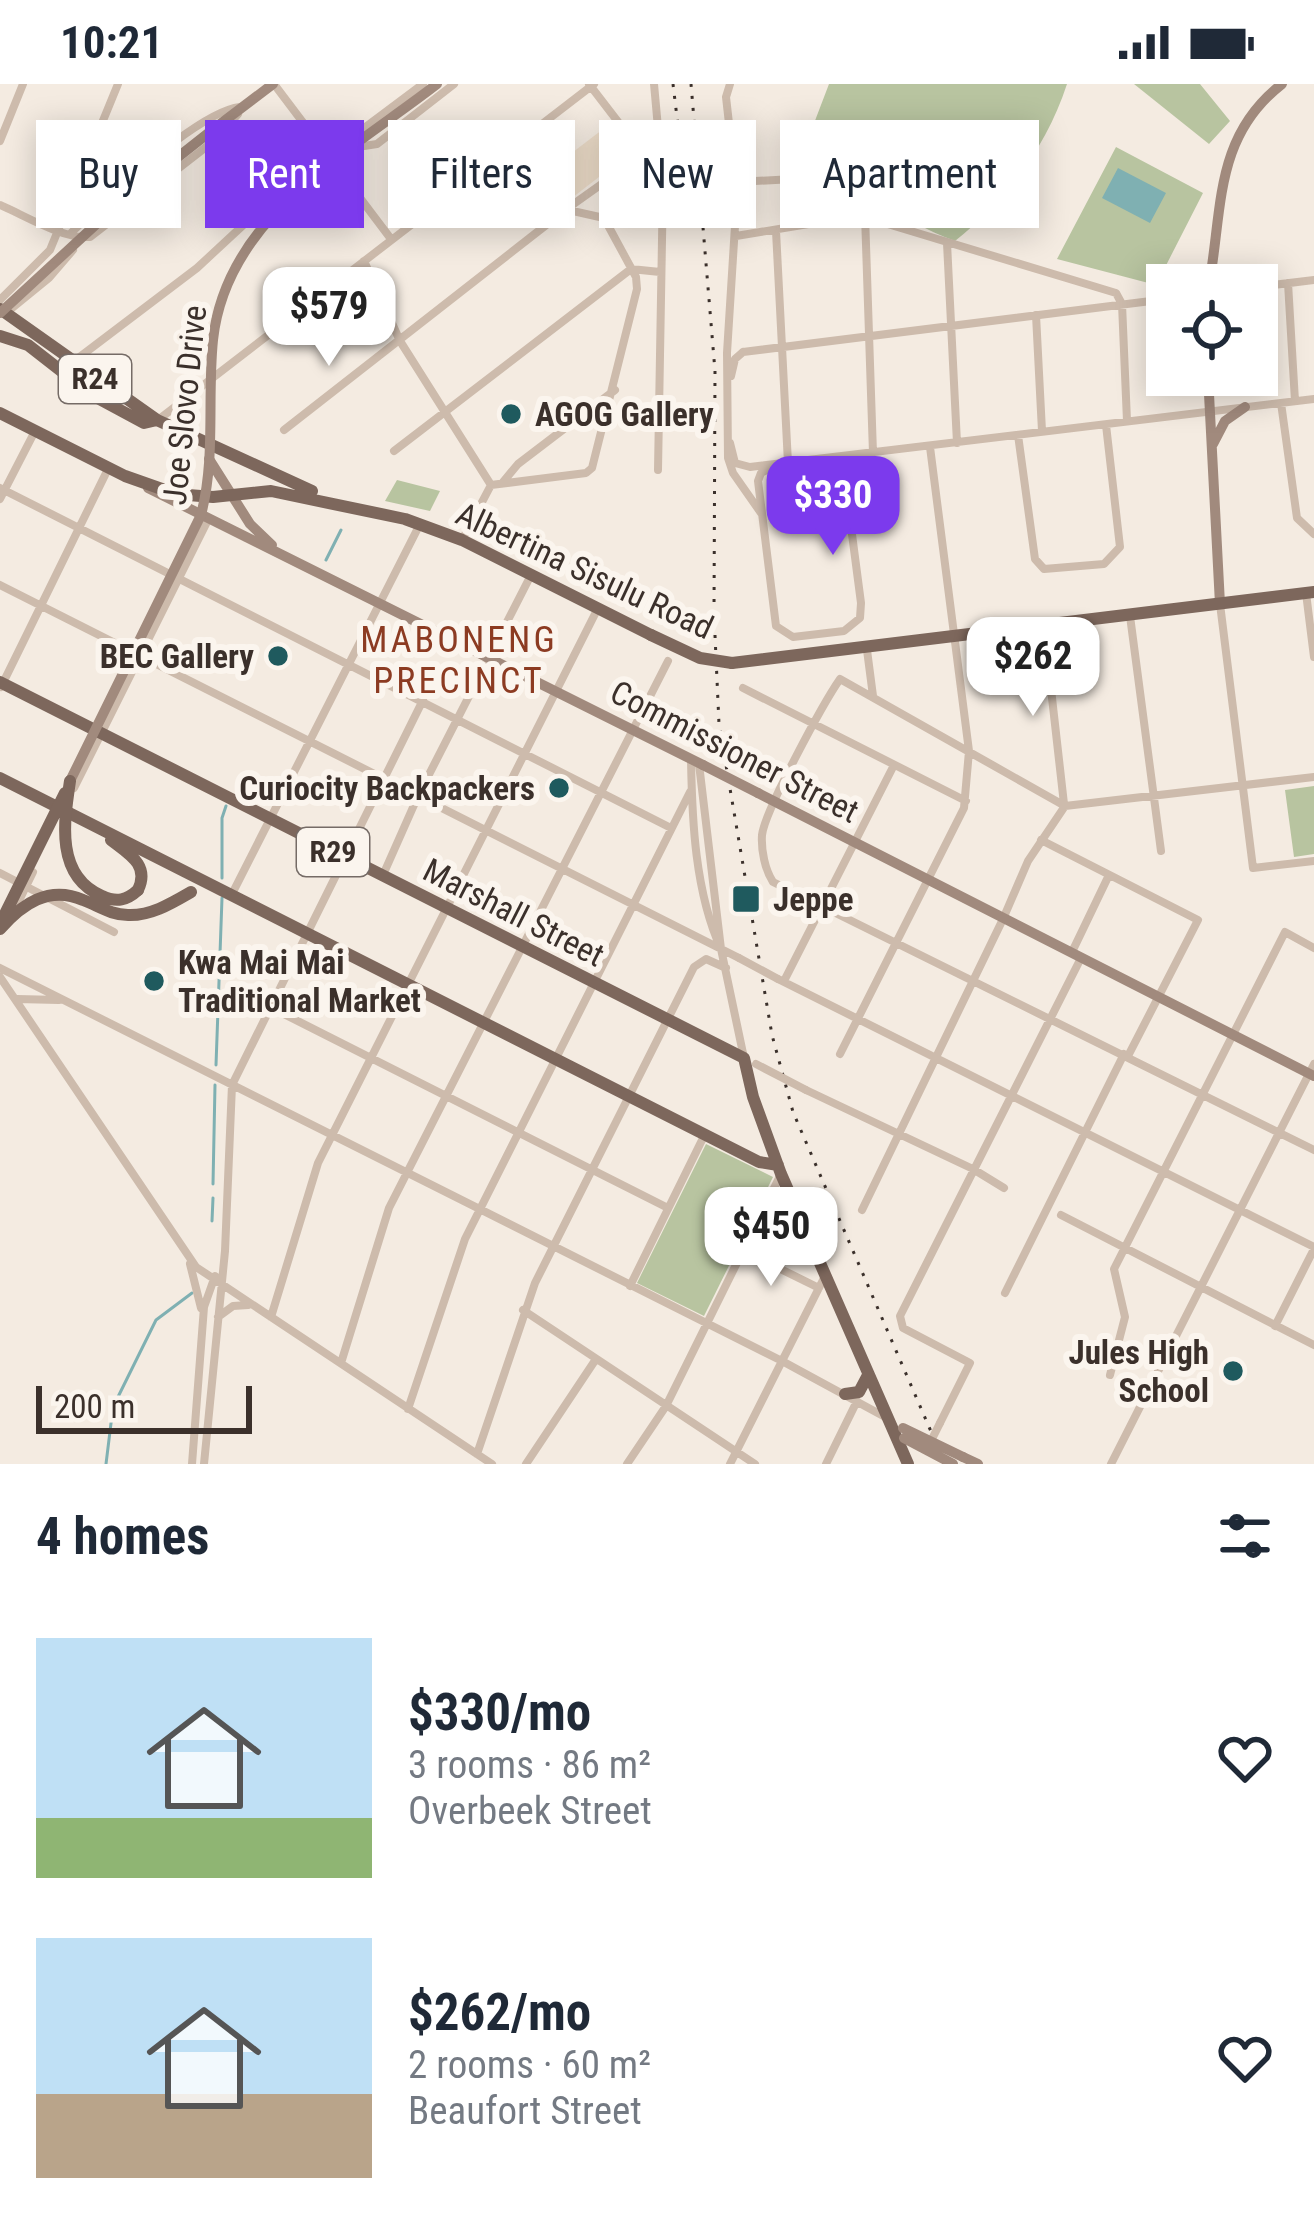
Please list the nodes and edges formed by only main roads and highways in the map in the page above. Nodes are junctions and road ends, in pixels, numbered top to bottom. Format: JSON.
{"nodes":[{"id":1,"x":273,"y":84,"type":"edge"},
{"id":2,"x":437,"y":84,"type":"edge"},
{"id":3,"x":1282,"y":84,"type":"edge"},
{"id":4,"x":1294,"y":84,"type":"edge"},
{"id":5,"x":1226,"y":176,"type":"junction"},
{"id":6,"x":1212,"y":264,"type":"edge"},
{"id":7,"x":1,"y":311,"type":"edge"},
{"id":8,"x":0,"y":336,"type":"edge"},
{"id":9,"x":1209,"y":396,"type":"edge"},
{"id":10,"x":1245,"y":407,"type":"road end"},
{"id":11,"x":0,"y":413,"type":"edge"},
{"id":12,"x":157,"y":420,"type":"junction"},
{"id":13,"x":196,"y":439,"type":"junction"},
{"id":14,"x":1211,"y":451,"type":"junction"},
{"id":15,"x":124,"y":476,"type":"junction"},
{"id":16,"x":232,"y":495,"type":"junction"},
{"id":17,"x":405,"y":519,"type":"junction"},
{"id":18,"x":289,"y":559,"type":"junction"},
{"id":19,"x":1310,"y":593,"type":"edge"},
{"id":20,"x":1220,"y":604,"type":"junction"},
{"id":21,"x":1,"y":684,"type":"edge"},
{"id":22,"x":0,"y":778,"type":"edge"},
{"id":23,"x":70,"y":781,"type":"junction"},
{"id":24,"x":95,"y":826,"type":"junction"},
{"id":25,"x":229,"y":893,"type":"junction"},
{"id":26,"x":0,"y":927,"type":"edge"},
{"id":27,"x":1312,"y":1071,"type":"edge"},
{"id":28,"x":769,"y":1142,"type":"junction"},
{"id":29,"x":740,"y":1151,"type":"junction"},
{"id":30,"x":780,"y":1169,"type":"junction"},
{"id":31,"x":868,"y":1374,"type":"junction"},
{"id":32,"x":851,"y":1398,"type":"road end"},
{"id":33,"x":893,"y":1426,"type":"junction"},
{"id":34,"x":958,"y":1461,"type":"edge"},
{"id":35,"x":908,"y":1464,"type":"edge"},
{"id":36,"x":978,"y":1464,"type":"edge"}],
"edges":[{"from":1,"to":7,"type":"main road","bridge":true},
{"from":2,"to":23,"type":"main road","name":"Joe Slovo Drive","bridge":true},
{"from":3,"to":5,"type":"main road"},
{"from":4,"to":5,"type":"main road"},
{"from":5,"to":6,"type":"main road"},
{"from":7,"to":12,"type":"main road","name":"Albertina Sisulu Road","number":"R24"},
{"from":8,"to":12,"type":"main road"},
{"from":9,"to":14,"type":"main road"},
{"from":10,"to":14,"type":"main road"},
{"from":11,"to":15,"type":"main road","name":"Commissioner Street","number":"R24"},
{"from":12,"to":13,"type":"main road","name":"Albertina Sisulu Road","number":"R24"},
{"from":13,"to":16,"type":"main road"},
{"from":13,"to":17,"type":"main road","name":"Albertina Sisulu Road","number":"R24"},
{"from":14,"to":20,"type":"main road"},
{"from":15,"to":16,"type":"main road","name":"Albertina Sisulu Road","number":"R24"},
{"from":15,"to":18,"type":"main road","name":"Commissioner Street"},
{"from":16,"to":17,"type":"main road","name":"Albertina Sisulu Road","number":"R24"},
{"from":16,"to":18,"type":"main road"},
{"from":17,"to":20,"type":"main road","name":"Albertina Sisulu Road","number":"R24","bridge":true},
{"from":18,"to":27,"type":"main road","name":"Commissioner Street","bridge":true},
{"from":19,"to":20,"type":"main road","name":"Albertina Sisulu Road","number":"R24"},
{"from":21,"to":28,"type":"main road","name":"Marshall Street","number":"R29"},
{"from":22,"to":24,"type":"main road","number":"R29"},
{"from":23,"to":24,"type":"main road","bridge":true},
{"from":23,"to":26,"type":"main road","name":"Joe Slovo Drive","bridge":true},
{"from":24,"to":25,"type":"main road","number":"R29"},
{"from":25,"to":26,"type":"main road","bridge":true},
{"from":25,"to":29,"type":"main road","number":"R29"},
{"from":28,"to":29,"type":"main road"},
{"from":28,"to":30,"type":"main road"},
{"from":29,"to":30,"type":"main road","number":"R29"},
{"from":30,"to":31,"type":"main road"},
{"from":31,"to":32,"type":"main road"},
{"from":31,"to":33,"type":"main road"},
{"from":33,"to":34,"type":"main road","bridge":true},
{"from":33,"to":35,"type":"main road"},
{"from":34,"to":36,"type":"main road"}]}
